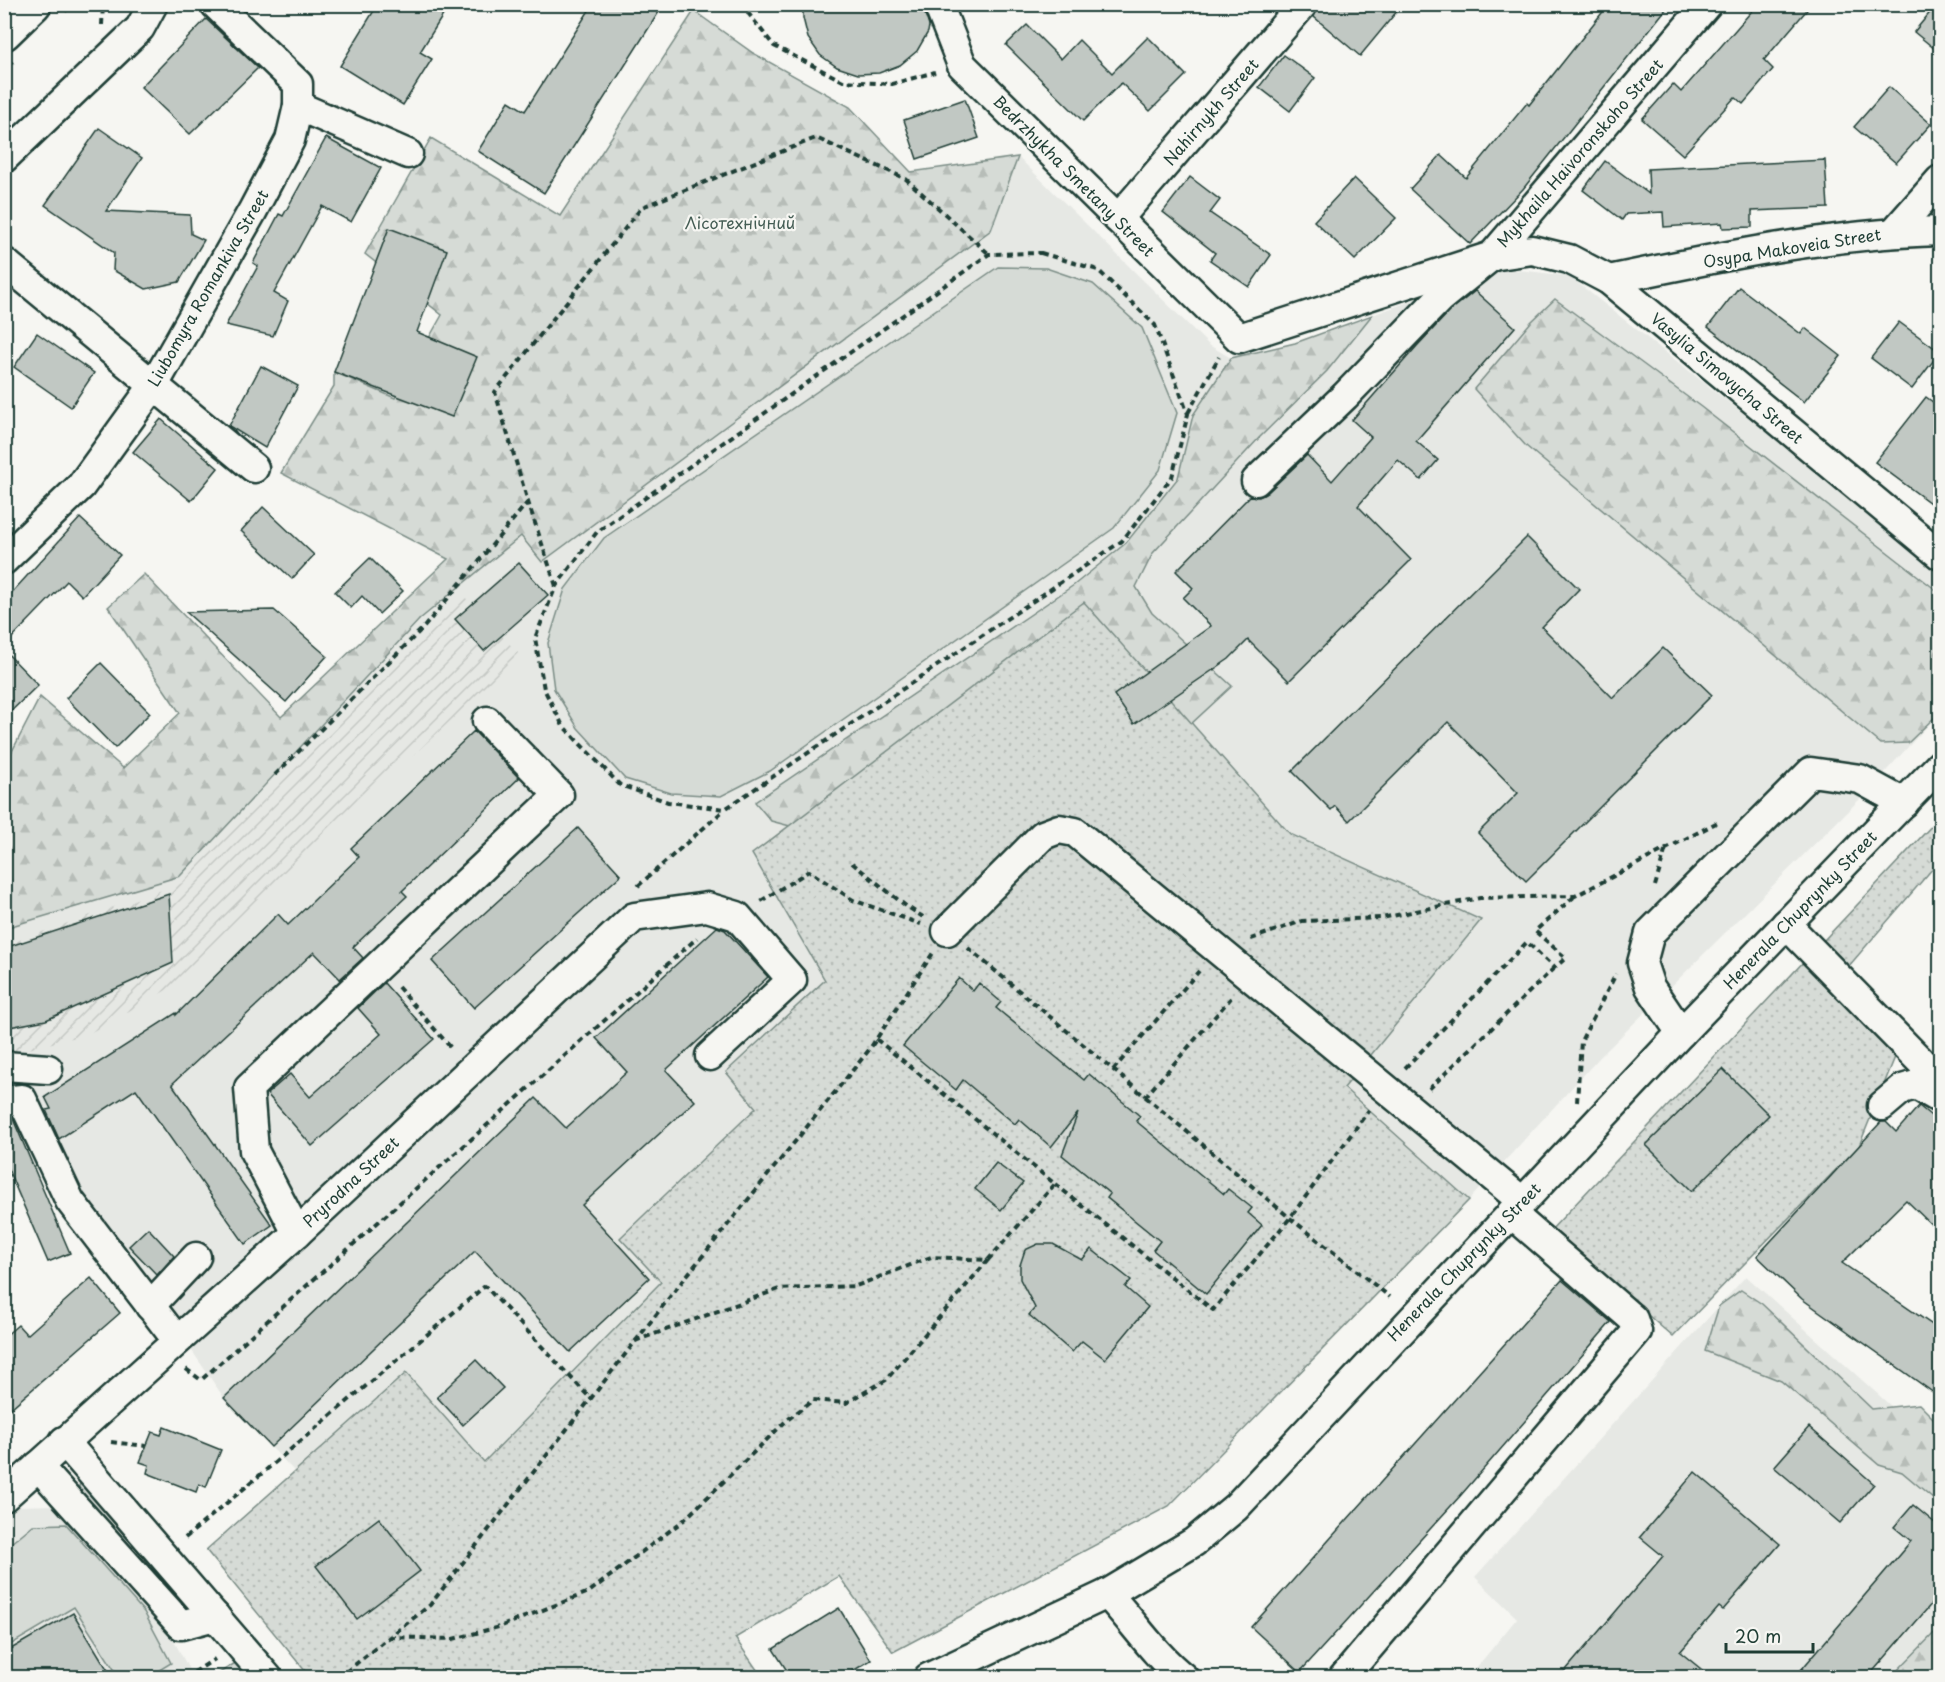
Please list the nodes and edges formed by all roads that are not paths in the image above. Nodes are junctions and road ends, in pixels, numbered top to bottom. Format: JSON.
{"nodes":[{"id":1,"x":34,"y":4,"type":"edge"},
{"id":2,"x":153,"y":4,"type":"edge"},
{"id":3,"x":215,"y":4,"type":"edge"},
{"id":4,"x":938,"y":4,"type":"edge"},
{"id":5,"x":1304,"y":4,"type":"edge"},
{"id":6,"x":1707,"y":4,"type":"edge"},
{"id":7,"x":4,"y":33,"type":"edge"},
{"id":8,"x":298,"y":106,"type":"junction"},
{"id":9,"x":408,"y":154,"type":"dead end"},
{"id":10,"x":4,"y":158,"type":"edge"},
{"id":11,"x":1941,"y":180,"type":"edge"},
{"id":12,"x":1118,"y":219,"type":"junction"},
{"id":13,"x":1941,"y":231,"type":"edge"},
{"id":14,"x":1894,"y":232,"type":"junction"},
{"id":15,"x":1492,"y":256,"type":"junction"},
{"id":16,"x":4,"y":262,"type":"edge"},
{"id":17,"x":1609,"y":280,"type":"junction"},
{"id":18,"x":1232,"y":332,"type":"joint"},
{"id":19,"x":154,"y":385,"type":"junction"},
{"id":20,"x":254,"y":468,"type":"dead end"},
{"id":21,"x":1256,"y":481,"type":"dead end"},
{"id":22,"x":1941,"y":555,"type":"edge"},
{"id":23,"x":4,"y":560,"type":"edge"},
{"id":24,"x":487,"y":721,"type":"dead end"},
{"id":25,"x":1941,"y":765,"type":"edge"},
{"id":26,"x":1904,"y":803,"type":"junction"},
{"id":27,"x":1786,"y":924,"type":"junction"},
{"id":28,"x":947,"y":931,"type":"road end"},
{"id":29,"x":1681,"y":1033,"type":"junction"},
{"id":30,"x":710,"y":1056,"type":"dead end"},
{"id":31,"x":4,"y":1066,"type":"edge"},
{"id":32,"x":48,"y":1069,"type":"dead end"},
{"id":33,"x":1941,"y":1081,"type":"edge"},
{"id":34,"x":1941,"y":1098,"type":"edge"},
{"id":35,"x":4,"y":1101,"type":"edge"},
{"id":36,"x":1882,"y":1106,"type":"dead end"},
{"id":37,"x":1517,"y":1207,"type":"junction"},
{"id":38,"x":297,"y":1233,"type":"junction"},
{"id":39,"x":196,"y":1257,"type":"dead end"},
{"id":40,"x":150,"y":1306,"type":"junction"},
{"id":41,"x":176,"y":1339,"type":"junction"},
{"id":42,"x":64,"y":1441,"type":"junction"},
{"id":43,"x":38,"y":1466,"type":"junction"},
{"id":44,"x":9,"y":1484,"type":"edge"},
{"id":45,"x":1107,"y":1594,"type":"junction"},
{"id":46,"x":215,"y":1616,"type":"junction"},
{"id":47,"x":268,"y":1677,"type":"edge"},
{"id":48,"x":928,"y":1677,"type":"edge"},
{"id":49,"x":1184,"y":1677,"type":"edge"},
{"id":50,"x":1343,"y":1677,"type":"edge"}],
"edges":[{"from":1,"to":7,"type":"main road"},
{"from":2,"to":10,"type":"street"},
{"from":3,"to":8,"type":"street","name":"Liubomyra Romankiva Street"},
{"from":4,"to":12,"type":"street","name":"Bedrzhykha Smetany Street"},
{"from":5,"to":12,"type":"street","name":"Nahirnykh Street"},
{"from":6,"to":15,"type":"street","name":"Mykhaila Haivoronskoho Street"},
{"from":8,"to":9,"type":"street"},
{"from":8,"to":19,"type":"street","name":"Liubomyra Romankiva Street"},
{"from":11,"to":14,"type":"street"},
{"from":12,"to":18,"type":"street","name":"Bedrzhykha Smetany Street"},
{"from":13,"to":14,"type":"street","name":"Osypa Makoveia Street"},
{"from":14,"to":17,"type":"street","name":"Osypa Makoveia Street"},
{"from":15,"to":17,"type":"street","name":"Vasylia Simovycha Street"},
{"from":15,"to":18,"type":"street","name":"Mykhaila Haivoronskoho Street"},
{"from":15,"to":21,"type":"street"},
{"from":16,"to":19,"type":"street"},
{"from":17,"to":22,"type":"street","name":"Vasylia Simovycha Street"},
{"from":19,"to":20,"type":"street"},
{"from":19,"to":23,"type":"street","name":"Liubomyra Romankiva Street"},
{"from":24,"to":38,"type":"street"},
{"from":25,"to":26,"type":"street","name":"Henerala Chuprynky Street"},
{"from":26,"to":27,"type":"street","name":"Henerala Chuprynky Street"},
{"from":26,"to":29,"type":"street"},
{"from":27,"to":29,"type":"street","name":"Henerala Chuprynky Street"},
{"from":27,"to":33,"type":"street"},
{"from":28,"to":37,"type":"street"},
{"from":29,"to":37,"type":"street","name":"Henerala Chuprynky Street"},
{"from":30,"to":38,"type":"street","name":"Pryrodna Street"},
{"from":31,"to":32,"type":"street"},
{"from":34,"to":36,"type":"street"},
{"from":35,"to":40,"type":"street"},
{"from":37,"to":45,"type":"street","name":"Henerala Chuprynky Street"},
{"from":37,"to":50,"type":"street"},
{"from":38,"to":41,"type":"street","name":"Pryrodna Street"},
{"from":39,"to":40,"type":"street"},
{"from":40,"to":41,"type":"street"},
{"from":41,"to":42,"type":"street","name":"Pryrodna Street"},
{"from":42,"to":43,"type":"street","name":"Pryrodna Street"},
{"from":42,"to":46,"type":"street"},
{"from":43,"to":44,"type":"street","name":"Pryrodna Street"},
{"from":43,"to":46,"type":"street"},
{"from":45,"to":48,"type":"street","name":"Henerala Chuprynky Street"},
{"from":45,"to":49,"type":"street"},
{"from":46,"to":47,"type":"street"}]}
